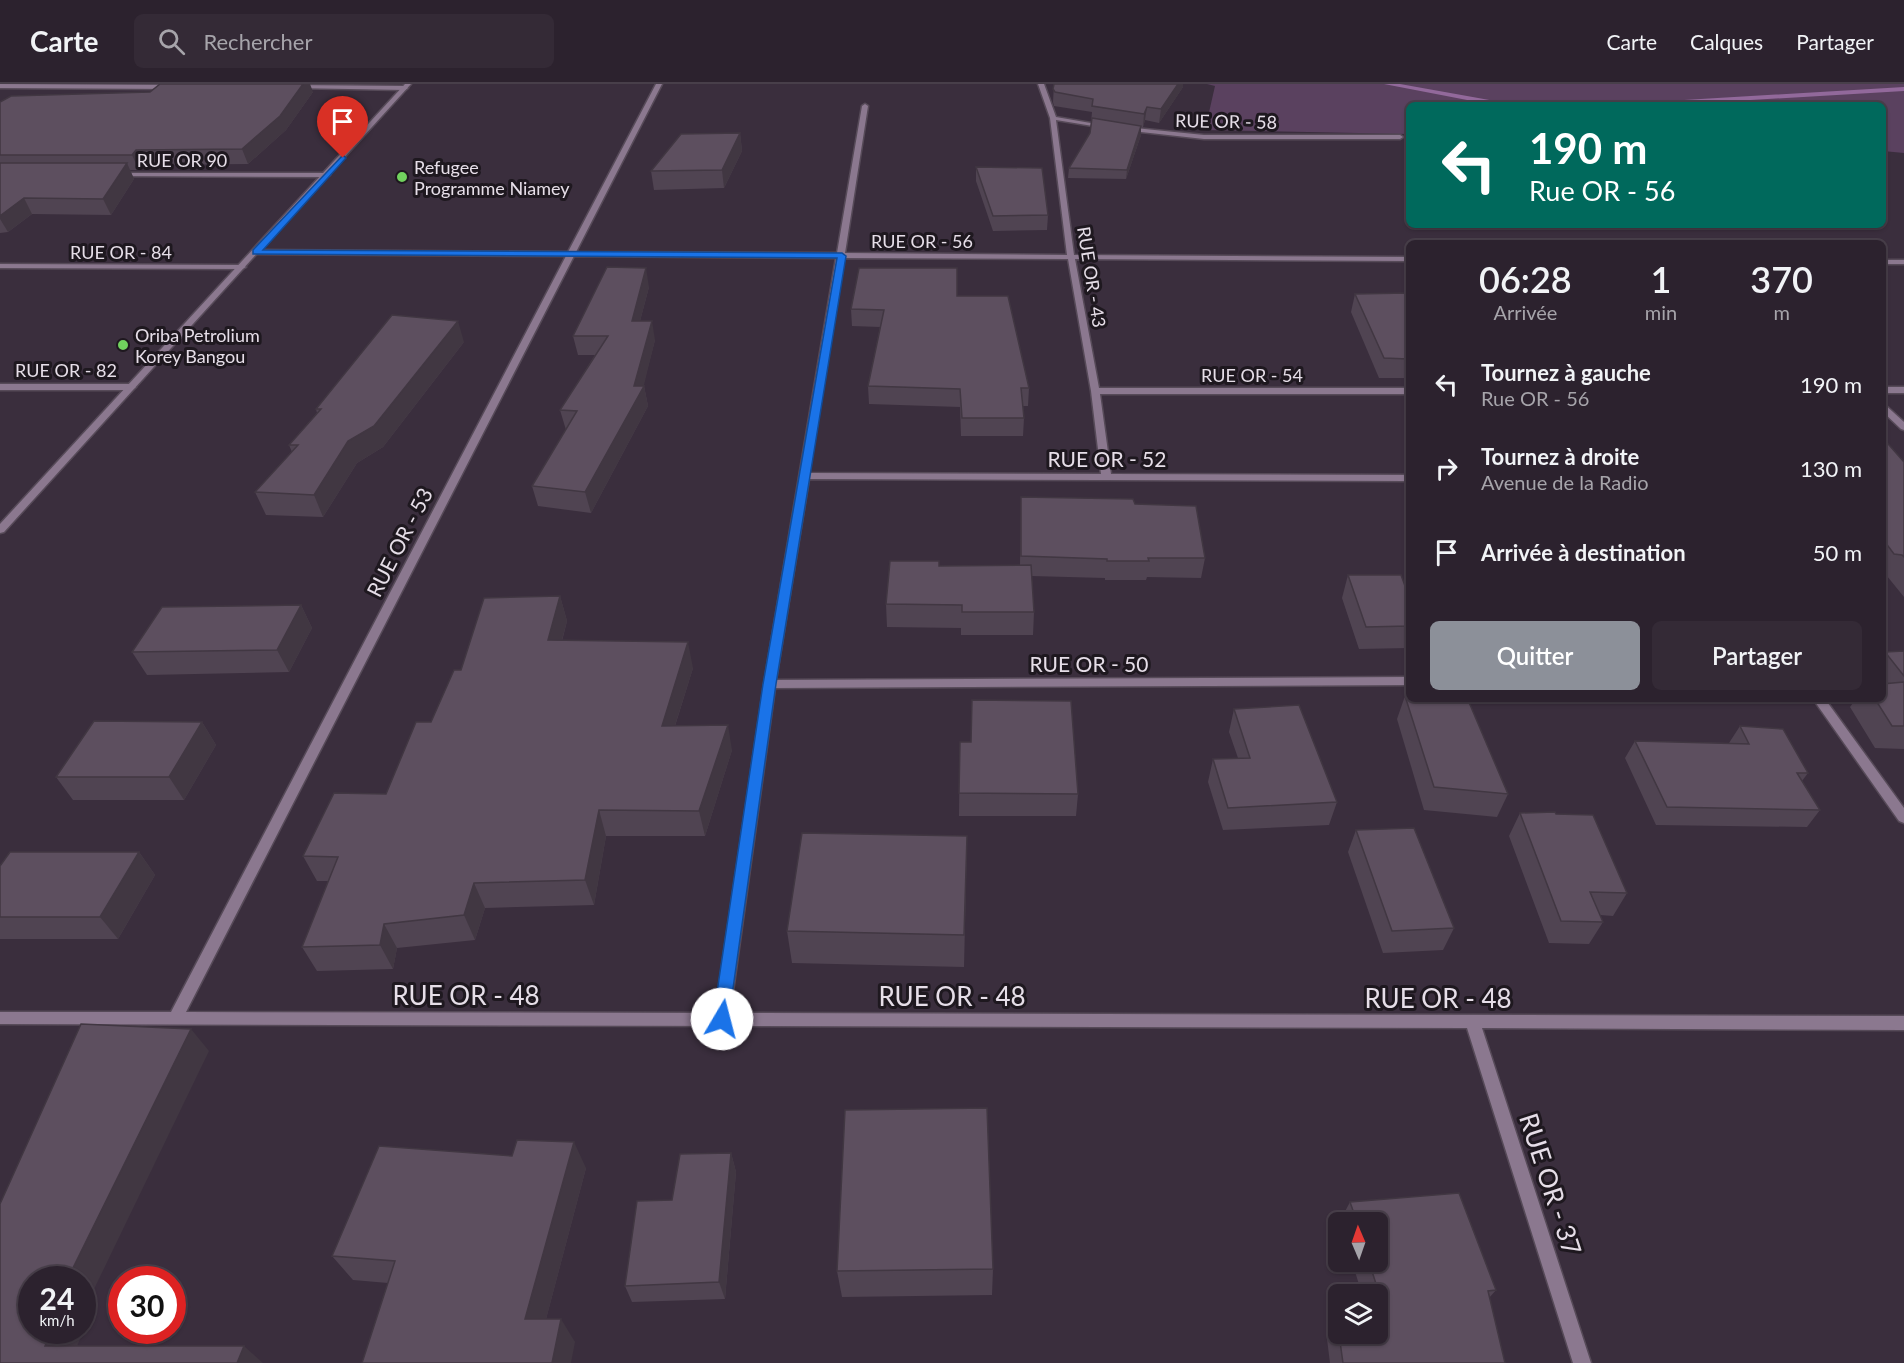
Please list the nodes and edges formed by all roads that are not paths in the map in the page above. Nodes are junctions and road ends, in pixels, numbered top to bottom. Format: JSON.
{"nodes":[{"id":1,"x":659,"y":84,"type":"edge"},
{"id":2,"x":1041,"y":84,"type":"edge"},
{"id":3,"x":58,"y":85,"type":"edge"},
{"id":4,"x":0,"y":86,"type":"edge"},
{"id":5,"x":406,"y":86,"type":"edge"},
{"id":6,"x":184,"y":87,"type":"edge"},
{"id":7,"x":288,"y":87,"type":"edge"},
{"id":8,"x":865,"y":106,"type":"dead end"},
{"id":9,"x":1053,"y":118,"type":"junction"},
{"id":10,"x":1111,"y":127,"type":"edge"},
{"id":11,"x":1123,"y":128,"type":"edge"},
{"id":12,"x":1400,"y":137,"type":"dead end"},
{"id":13,"x":105,"y":175,"type":"edge"},
{"id":14,"x":327,"y":175,"type":"junction"},
{"id":15,"x":256,"y":252,"type":"junction"},
{"id":16,"x":569,"y":254,"type":"junction"},
{"id":17,"x":842,"y":256,"type":"junction"},
{"id":18,"x":1071,"y":257,"type":"junction"},
{"id":19,"x":1406,"y":259,"type":"edge"},
{"id":20,"x":1900,"y":262,"type":"edge"},
{"id":21,"x":0,"y":266,"type":"edge"},
{"id":22,"x":242,"y":267,"type":"junction"},
{"id":23,"x":1904,"y":270,"type":"edge"},
{"id":24,"x":0,"y":387,"type":"edge"},
{"id":25,"x":132,"y":387,"type":"junction"},
{"id":26,"x":1886,"y":390,"type":"edge"},
{"id":27,"x":1904,"y":390,"type":"edge"},
{"id":28,"x":1095,"y":391,"type":"junction"},
{"id":29,"x":1406,"y":391,"type":"edge"},
{"id":30,"x":1886,"y":409,"type":"edge"},
{"id":31,"x":1904,"y":427,"type":"edge"},
{"id":32,"x":805,"y":476,"type":"junction"},
{"id":33,"x":1106,"y":476,"type":"junction"},
{"id":34,"x":1406,"y":478,"type":"edge"},
{"id":35,"x":0,"y":530,"type":"edge"},
{"id":36,"x":1406,"y":681,"type":"edge"},
{"id":37,"x":770,"y":684,"type":"junction"},
{"id":38,"x":1821,"y":702,"type":"edge"},
{"id":39,"x":1904,"y":818,"type":"edge"},
{"id":40,"x":0,"y":1018,"type":"edge"},
{"id":41,"x":175,"y":1019,"type":"junction"},
{"id":42,"x":722,"y":1019,"type":"junction"},
{"id":43,"x":1472,"y":1022,"type":"junction"},
{"id":44,"x":1904,"y":1023,"type":"edge"},
{"id":45,"x":1582,"y":1363,"type":"edge"}],
"edges":[{"from":1,"to":16,"type":"street","name":"RUE OR - 53"},
{"from":2,"to":9,"type":"street","name":"RUE OR - 43"},
{"from":3,"to":4,"type":"street"},
{"from":3,"to":6,"type":"street"},
{"from":5,"to":7,"type":"street"},
{"from":5,"to":14,"type":"street"},
{"from":8,"to":17,"type":"street"},
{"from":9,"to":10,"type":"street"},
{"from":9,"to":18,"type":"street","name":"RUE OR - 43"},
{"from":11,"to":12,"type":"street","name":"RUE OR - 58"},
{"from":13,"to":14,"type":"street","name":"RUE OR 90"},
{"from":14,"to":15,"type":"street"},
{"from":15,"to":16,"type":"street","name":"RUE OR - 56"},
{"from":15,"to":22,"type":"street"},
{"from":16,"to":17,"type":"street","name":"RUE OR - 56"},
{"from":16,"to":41,"type":"street","name":"RUE OR - 53"},
{"from":17,"to":18,"type":"street","name":"RUE OR - 56"},
{"from":17,"to":32,"type":"street"},
{"from":18,"to":19,"type":"street","name":"RUE OR - 56"},
{"from":18,"to":28,"type":"street","name":"RUE OR - 43"},
{"from":20,"to":23,"type":"street"},
{"from":21,"to":22,"type":"street","name":"RUE OR - 84"},
{"from":22,"to":25,"type":"street"},
{"from":24,"to":25,"type":"street","name":"RUE OR - 82"},
{"from":25,"to":35,"type":"street"},
{"from":26,"to":27,"type":"street"},
{"from":28,"to":29,"type":"street","name":"RUE OR - 54"},
{"from":28,"to":33,"type":"street","name":"RUE OR - 43"},
{"from":30,"to":31,"type":"street"},
{"from":32,"to":33,"type":"street","name":"RUE OR - 52"},
{"from":32,"to":37,"type":"street"},
{"from":33,"to":34,"type":"street","name":"RUE OR - 52"},
{"from":36,"to":37,"type":"street","name":"RUE OR - 50"},
{"from":37,"to":42,"type":"street"},
{"from":38,"to":39,"type":"street"},
{"from":40,"to":41,"type":"street","name":"RUE OR - 48"},
{"from":41,"to":42,"type":"street","name":"RUE OR - 48"},
{"from":42,"to":43,"type":"street","name":"RUE OR - 48"},
{"from":43,"to":44,"type":"street","name":"RUE OR - 48"},
{"from":43,"to":45,"type":"street","name":"RUE OR - 37"}]}
